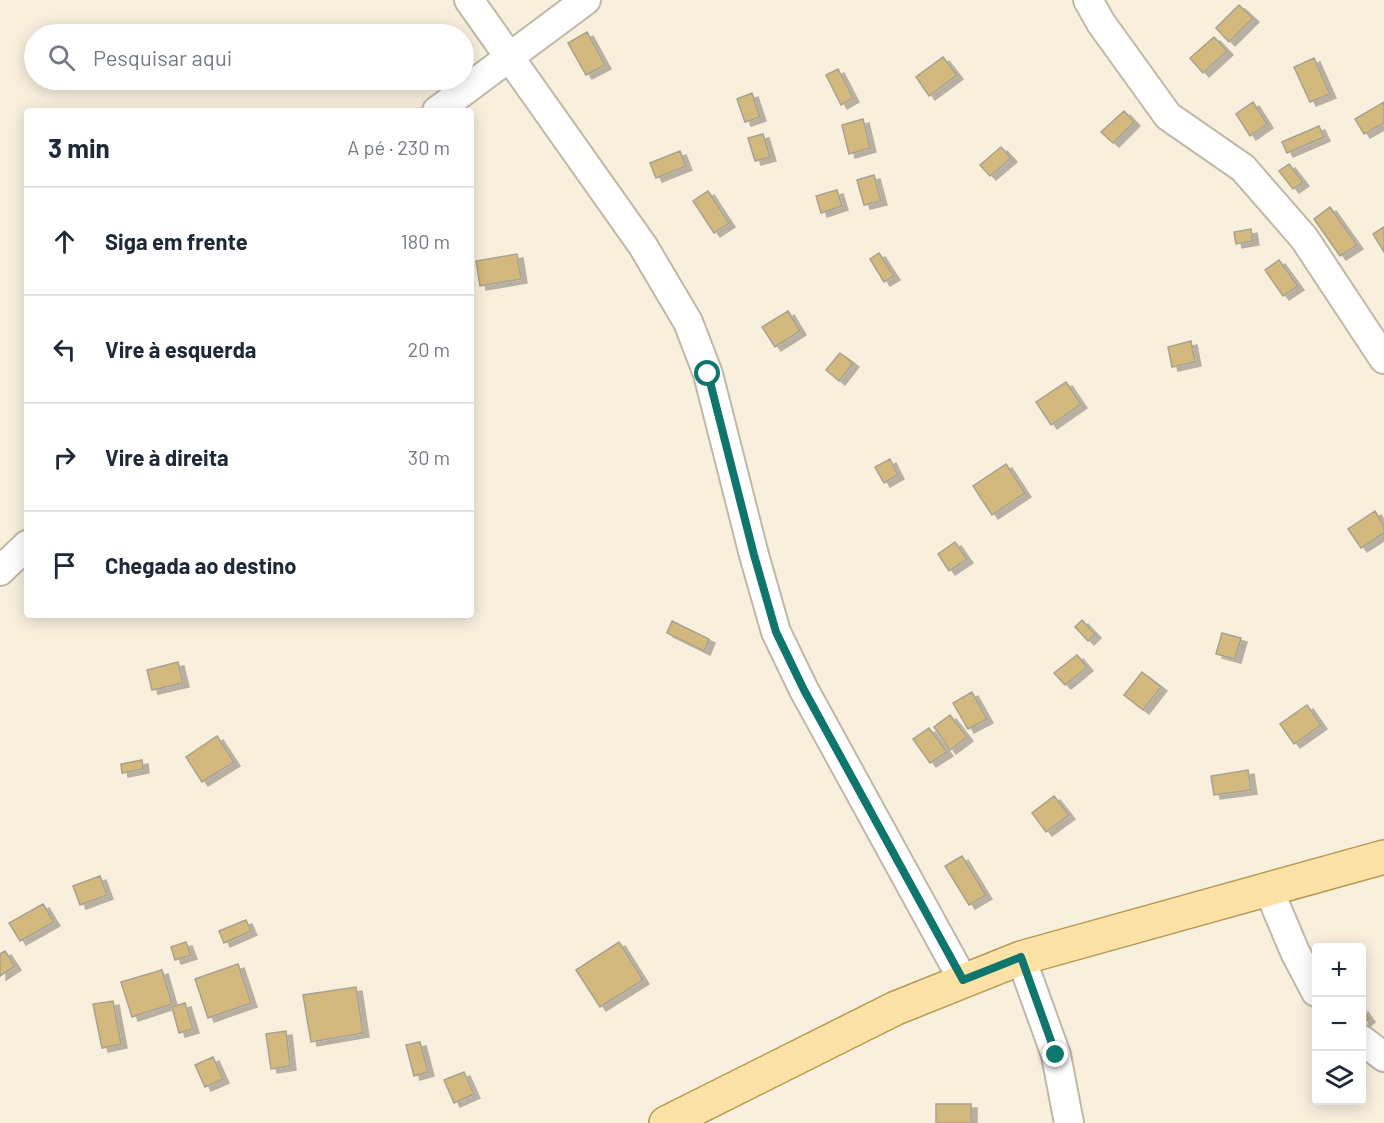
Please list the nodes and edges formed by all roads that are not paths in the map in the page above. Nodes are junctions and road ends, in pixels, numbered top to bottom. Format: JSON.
{"nodes":[{"id":1,"x":469,"y":0,"type":"edge"},
{"id":2,"x":585,"y":0,"type":"edge"},
{"id":3,"x":1088,"y":0,"type":"edge"},
{"id":4,"x":509,"y":57,"type":"junction"},
{"id":5,"x":474,"y":83,"type":"edge"},
{"id":6,"x":465,"y":90,"type":"edge"},
{"id":7,"x":441,"y":108,"type":"edge"},
{"id":8,"x":1384,"y":359,"type":"edge"},
{"id":9,"x":24,"y":547,"type":"edge"},
{"id":10,"x":0,"y":571,"type":"edge"},
{"id":11,"x":1384,"y":857,"type":"edge"},
{"id":12,"x":1268,"y":888,"type":"junction"},
{"id":13,"x":1021,"y":957,"type":"junction"},
{"id":14,"x":963,"y":980,"type":"junction"},
{"id":15,"x":1312,"y":983,"type":"edge"},
{"id":16,"x":1366,"y":1043,"type":"edge"},
{"id":17,"x":1384,"y":1057,"type":"edge"},
{"id":18,"x":666,"y":1123,"type":"edge"},
{"id":19,"x":1069,"y":1123,"type":"edge"}],
"edges":[{"from":1,"to":4,"type":"street"},
{"from":2,"to":4,"type":"street"},
{"from":3,"to":8,"type":"street"},
{"from":4,"to":5,"type":"street"},
{"from":4,"to":14,"type":"street"},
{"from":6,"to":7,"type":"street"},
{"from":9,"to":10,"type":"street"},
{"from":11,"to":12,"type":"main road"},
{"from":12,"to":13,"type":"main road"},
{"from":12,"to":15,"type":"street"},
{"from":13,"to":14,"type":"main road"},
{"from":13,"to":19,"type":"street"},
{"from":14,"to":18,"type":"main road"},
{"from":16,"to":17,"type":"street"}]}
